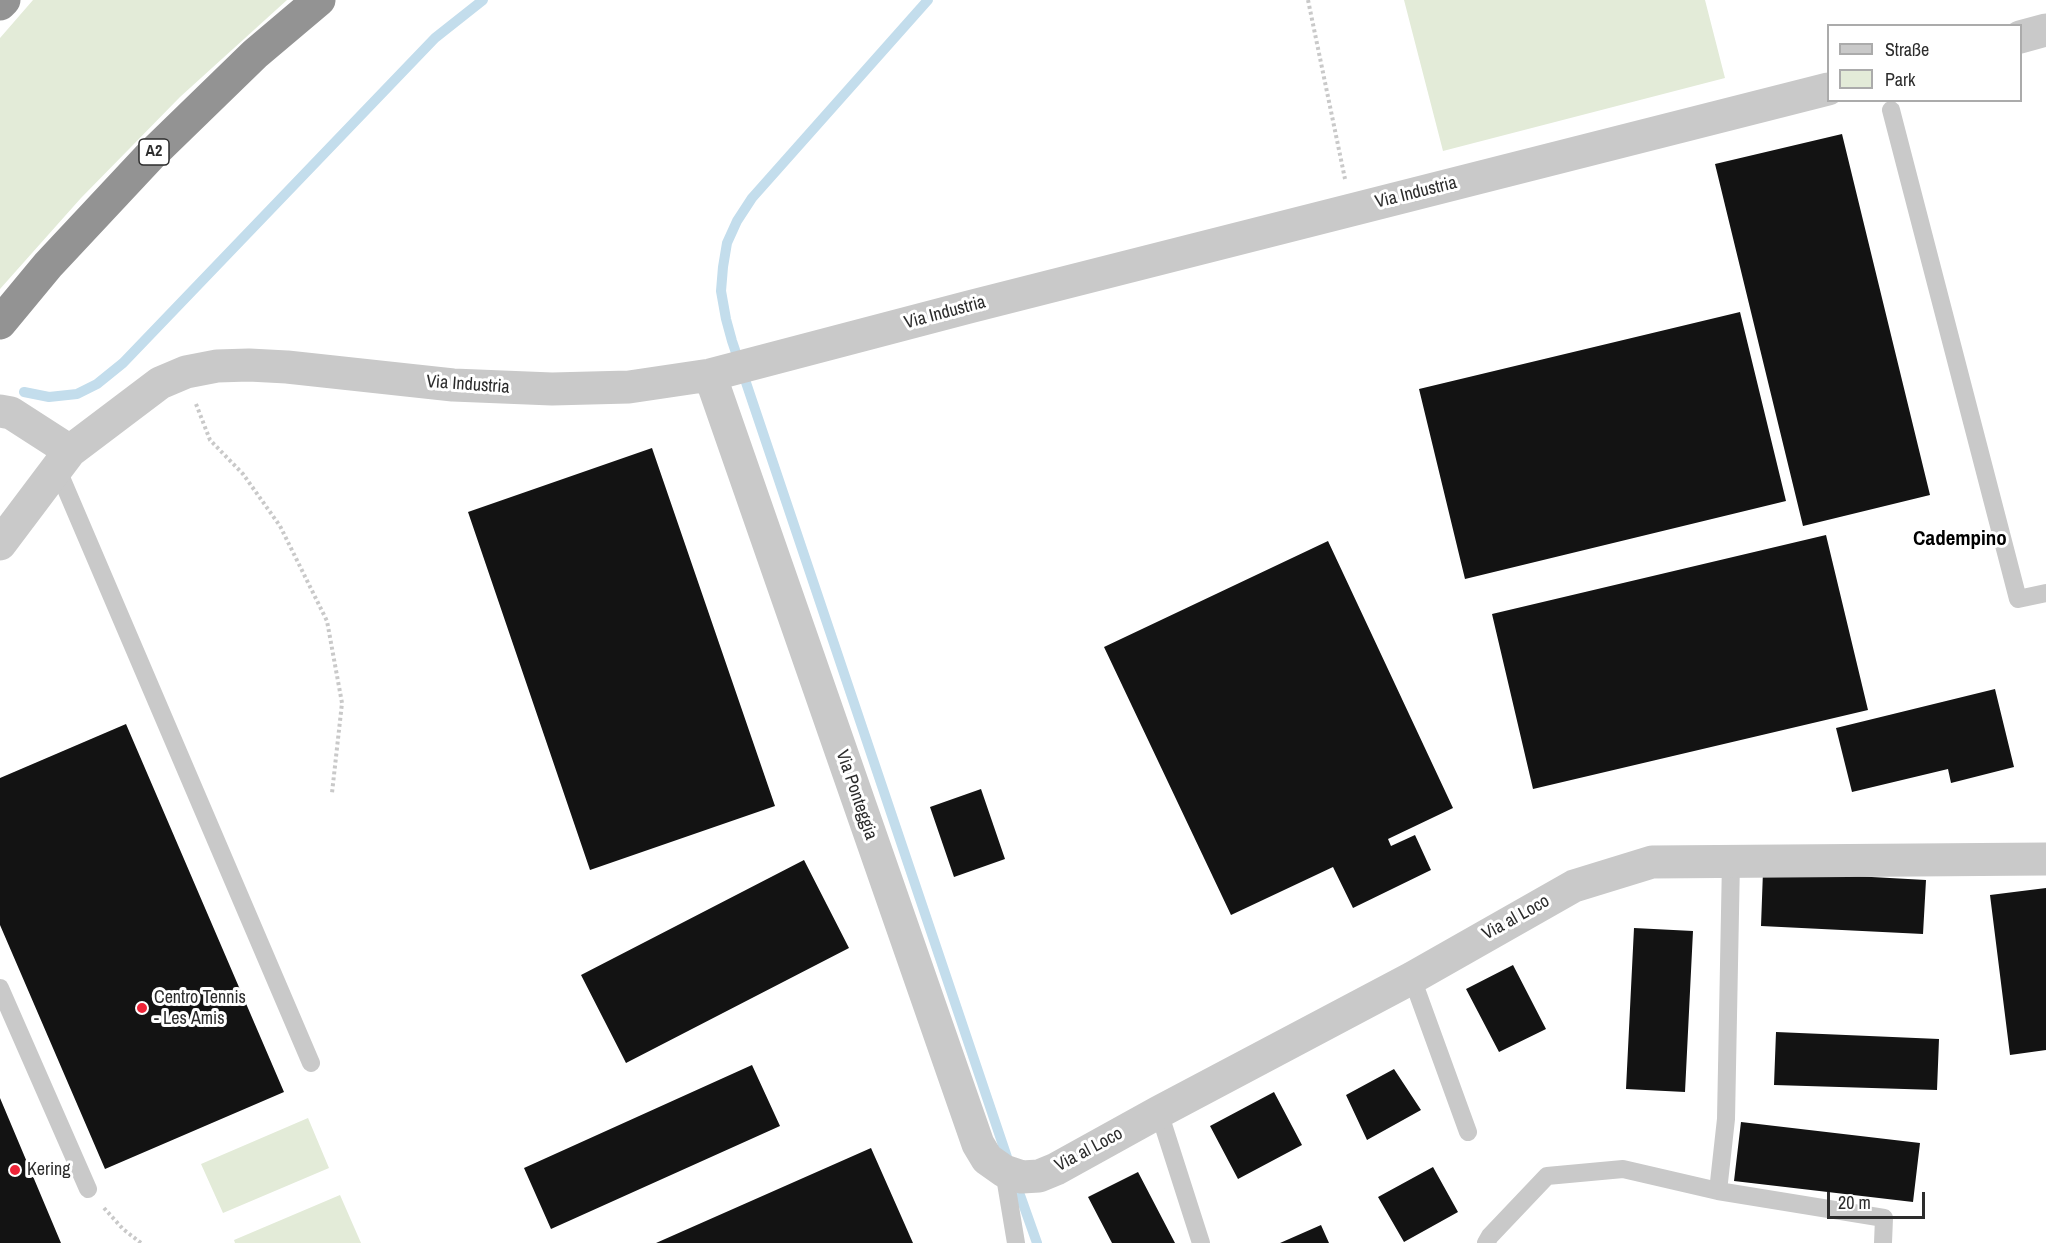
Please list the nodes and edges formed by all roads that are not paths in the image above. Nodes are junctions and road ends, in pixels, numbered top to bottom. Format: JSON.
{"nodes":[{"id":1,"x":4,"y":0,"type":"edge"},
{"id":2,"x":319,"y":0,"type":"edge"},
{"id":3,"x":0,"y":4,"type":"edge"},
{"id":4,"x":2046,"y":30,"type":"edge"},
{"id":5,"x":2022,"y":36,"type":"edge"},
{"id":6,"x":1827,"y":89,"type":"edge"},
{"id":7,"x":1891,"y":110,"type":"dead end"},
{"id":8,"x":2,"y":320,"type":"edge"},
{"id":9,"x":729,"y":370,"type":"junction"},
{"id":10,"x":0,"y":411,"type":"edge"},
{"id":11,"x":63,"y":459,"type":"junction"},
{"id":12,"x":0,"y":544,"type":"edge"},
{"id":13,"x":2046,"y":593,"type":"edge"},
{"id":14,"x":2046,"y":859,"type":"edge"},
{"id":15,"x":1731,"y":861,"type":"junction"},
{"id":16,"x":1412,"y":978,"type":"junction"},
{"id":17,"x":0,"y":988,"type":"edge"},
{"id":18,"x":311,"y":1063,"type":"dead end"},
{"id":19,"x":1159,"y":1112,"type":"junction"},
{"id":20,"x":1467,"y":1132,"type":"dead end"},
{"id":21,"x":1004,"y":1171,"type":"junction"},
{"id":22,"x":88,"y":1189,"type":"road end"},
{"id":23,"x":1718,"y":1191,"type":"junction"},
{"id":24,"x":1016,"y":1243,"type":"edge"},
{"id":25,"x":1202,"y":1243,"type":"edge"},
{"id":26,"x":1486,"y":1243,"type":"edge"},
{"id":27,"x":1883,"y":1243,"type":"edge"}],
"edges":[{"from":1,"to":3,"type":"highway"},
{"from":2,"to":8,"type":"highway","number":"A2"},
{"from":4,"to":5,"type":"street"},
{"from":6,"to":9,"type":"street","name":"Via Industria"},
{"from":7,"to":13,"type":"lane"},
{"from":9,"to":11,"type":"street","name":"Via Industria"},
{"from":9,"to":21,"type":"street","name":"Via Ponteggia"},
{"from":10,"to":11,"type":"street"},
{"from":11,"to":12,"type":"street"},
{"from":11,"to":18,"type":"lane"},
{"from":14,"to":15,"type":"street","name":"Via al Loco"},
{"from":15,"to":16,"type":"street","name":"Via al Loco"},
{"from":15,"to":23,"type":"lane"},
{"from":16,"to":19,"type":"street","name":"Via al Loco"},
{"from":16,"to":20,"type":"lane"},
{"from":17,"to":22,"type":"lane"},
{"from":19,"to":21,"type":"street","name":"Via al Loco"},
{"from":19,"to":25,"type":"lane"},
{"from":21,"to":24,"type":"lane"},
{"from":23,"to":26,"type":"lane"},
{"from":23,"to":27,"type":"lane"}]}
